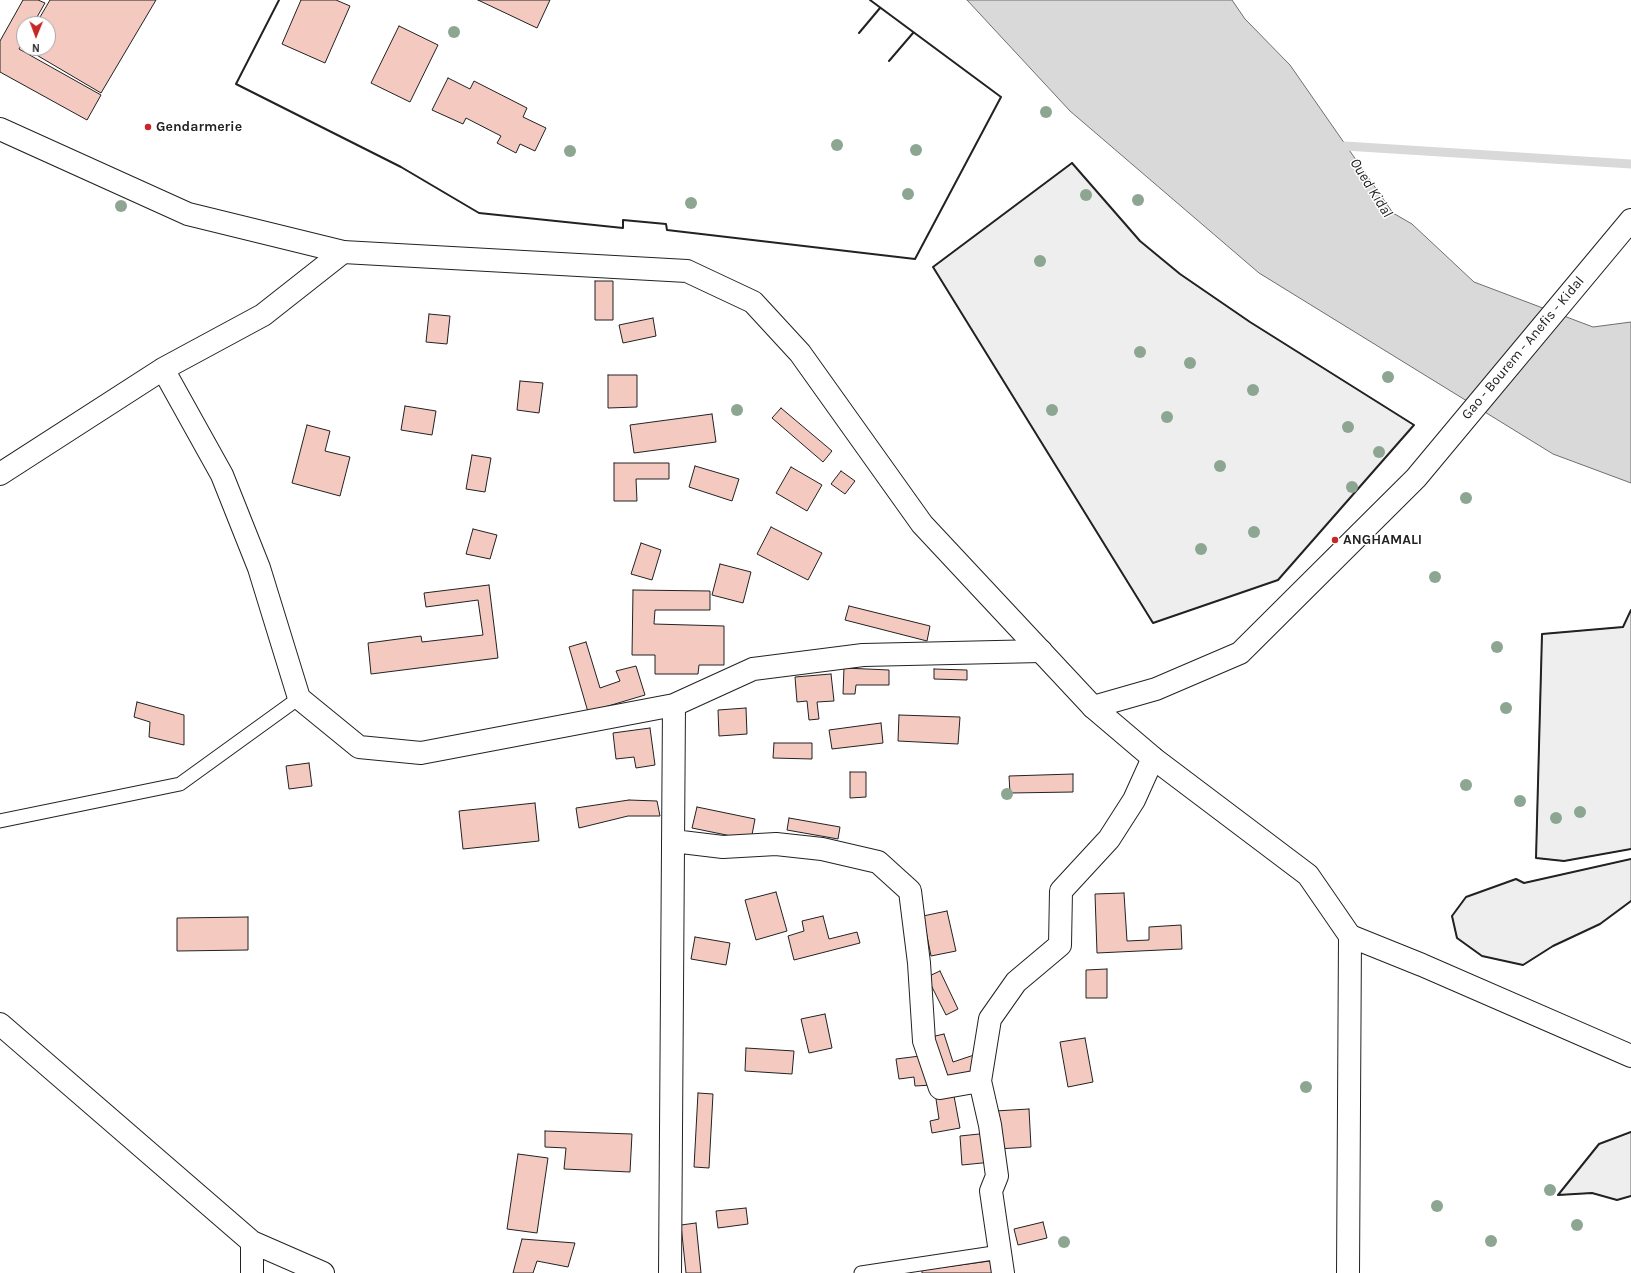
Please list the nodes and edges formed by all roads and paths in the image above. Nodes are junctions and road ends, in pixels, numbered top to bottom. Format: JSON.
{"nodes":[{"id":1,"x":0,"y":129,"type":"edge"},
{"id":2,"x":1631,"y":220,"type":"edge"},
{"id":3,"x":343,"y":252,"type":"junction"},
{"id":4,"x":162,"y":369,"type":"junction"},
{"id":5,"x":0,"y":474,"type":"edge"},
{"id":6,"x":1041,"y":651,"type":"junction"},
{"id":7,"x":299,"y":698,"type":"junction"},
{"id":8,"x":674,"y":705,"type":"junction"},
{"id":9,"x":1093,"y":706,"type":"junction"},
{"id":10,"x":1153,"y":758,"type":"junction"},
{"id":11,"x":0,"y":821,"type":"edge"},
{"id":12,"x":673,"y":841,"type":"junction"},
{"id":13,"x":1350,"y":936,"type":"junction"},
{"id":14,"x":0,"y":1024,"type":"edge"},
{"id":15,"x":1631,"y":1056,"type":"edge"},
{"id":16,"x":980,"y":1082,"type":"junction"},
{"id":17,"x":252,"y":1242,"type":"junction"},
{"id":18,"x":1000,"y":1252,"type":"junction"},
{"id":19,"x":252,"y":1273,"type":"edge"},
{"id":20,"x":323,"y":1273,"type":"edge"},
{"id":21,"x":670,"y":1273,"type":"edge"},
{"id":22,"x":861,"y":1273,"type":"edge"},
{"id":23,"x":1003,"y":1273,"type":"edge"},
{"id":24,"x":1348,"y":1273,"type":"edge"}],
"edges":[{"from":1,"to":3,"type":"street"},
{"from":2,"to":9,"type":"street","name":"Gao - Bourem - Anefis - Kidal"},
{"from":3,"to":4,"type":"street"},
{"from":3,"to":6,"type":"street"},
{"from":4,"to":5,"type":"street"},
{"from":4,"to":7,"type":"street"},
{"from":6,"to":8,"type":"street"},
{"from":6,"to":9,"type":"street"},
{"from":7,"to":8,"type":"street"},
{"from":7,"to":11,"type":"lane"},
{"from":8,"to":12,"type":"street"},
{"from":9,"to":10,"type":"street"},
{"from":10,"to":13,"type":"street"},
{"from":10,"to":16,"type":"street"},
{"from":12,"to":16,"type":"street"},
{"from":12,"to":21,"type":"street"},
{"from":13,"to":15,"type":"street"},
{"from":13,"to":24,"type":"street"},
{"from":14,"to":17,"type":"street"},
{"from":16,"to":18,"type":"street"},
{"from":17,"to":19,"type":"street"},
{"from":17,"to":20,"type":"street"},
{"from":18,"to":22,"type":"lane"},
{"from":18,"to":23,"type":"street"}]}
